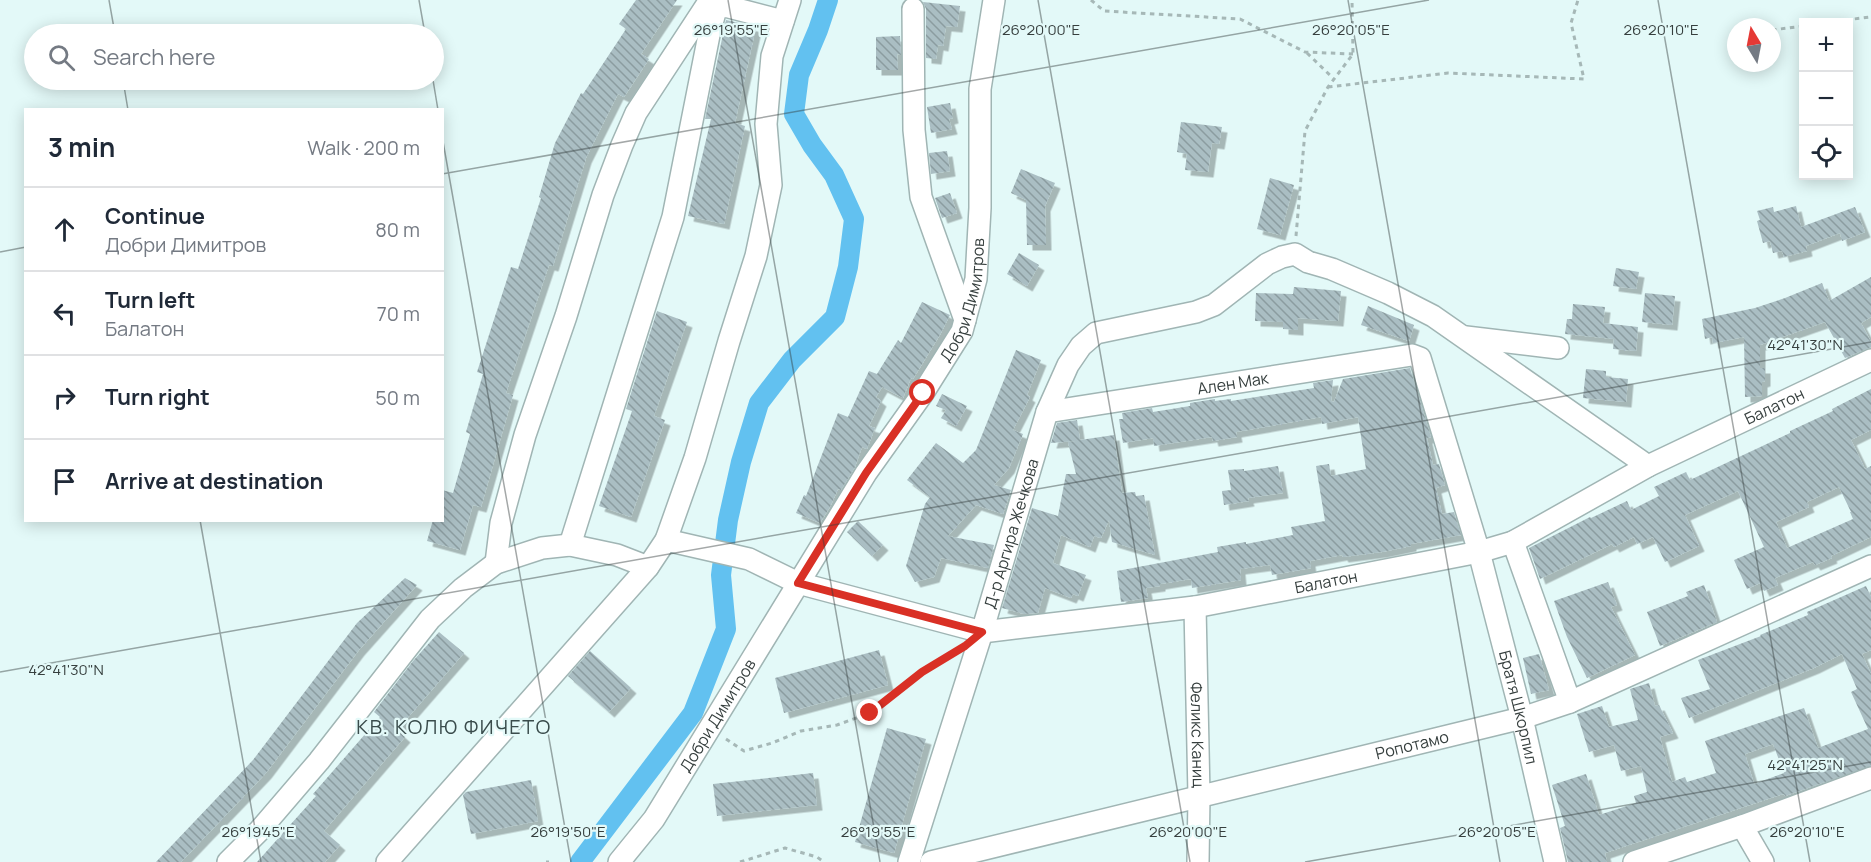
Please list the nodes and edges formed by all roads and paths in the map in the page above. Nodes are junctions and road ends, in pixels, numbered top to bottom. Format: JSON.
{"nodes":[{"id":1,"x":710,"y":0,"type":"edge"},
{"id":2,"x":790,"y":0,"type":"edge"},
{"id":3,"x":994,"y":0,"type":"edge"},
{"id":4,"x":1091,"y":0,"type":"edge"},
{"id":5,"x":1352,"y":0,"type":"edge"},
{"id":6,"x":1578,"y":0,"type":"edge"},
{"id":7,"x":914,"y":9,"type":"dead end"},
{"id":8,"x":1871,"y":17,"type":"edge"},
{"id":9,"x":1853,"y":19,"type":"edge"},
{"id":10,"x":783,"y":21,"type":"junction"},
{"id":11,"x":1799,"y":27,"type":"edge"},
{"id":12,"x":1781,"y":29,"type":"edge"},
{"id":13,"x":1305,"y":52,"type":"junction"},
{"id":14,"x":1353,"y":54,"type":"junction"},
{"id":15,"x":1334,"y":79,"type":"junction"},
{"id":16,"x":1328,"y":87,"type":"junction"},
{"id":17,"x":1295,"y":254,"type":"junction"},
{"id":18,"x":965,"y":320,"type":"junction"},
{"id":19,"x":1462,"y":337,"type":"junction"},
{"id":20,"x":1558,"y":348,"type":"dead end"},
{"id":21,"x":1417,"y":356,"type":"joint"},
{"id":22,"x":1871,"y":360,"type":"edge"},
{"id":23,"x":1047,"y":412,"type":"junction"},
{"id":24,"x":1648,"y":466,"type":"junction"},
{"id":25,"x":666,"y":540,"type":"junction"},
{"id":26,"x":1513,"y":542,"type":"junction"},
{"id":27,"x":570,"y":545,"type":"junction"},
{"id":28,"x":1479,"y":552,"type":"junction"},
{"id":29,"x":496,"y":563,"type":"junction"},
{"id":30,"x":1871,"y":566,"type":"edge"},
{"id":31,"x":648,"y":567,"type":"junction"},
{"id":32,"x":798,"y":583,"type":"junction"},
{"id":33,"x":1195,"y":607,"type":"junction"},
{"id":34,"x":982,"y":632,"type":"junction"},
{"id":35,"x":1570,"y":702,"type":"junction"},
{"id":36,"x":1522,"y":718,"type":"junction"},
{"id":37,"x":709,"y":728,"type":"junction"},
{"id":38,"x":1871,"y":778,"type":"edge"},
{"id":39,"x":1199,"y":796,"type":"junction"},
{"id":40,"x":1742,"y":826,"type":"junction"},
{"id":41,"x":228,"y":862,"type":"edge"},
{"id":42,"x":387,"y":862,"type":"edge"},
{"id":43,"x":619,"y":862,"type":"edge"},
{"id":44,"x":740,"y":862,"type":"edge"},
{"id":45,"x":824,"y":862,"type":"edge"},
{"id":46,"x":909,"y":862,"type":"edge"},
{"id":47,"x":931,"y":862,"type":"edge"},
{"id":48,"x":1198,"y":862,"type":"edge"},
{"id":49,"x":1555,"y":862,"type":"edge"},
{"id":50,"x":1634,"y":862,"type":"edge"},
{"id":51,"x":1763,"y":862,"type":"edge"}],
"edges":[{"from":1,"to":29,"type":"street"},
{"from":2,"to":10,"type":"street"},
{"from":3,"to":18,"type":"street","name":"Добри Димитров"},
{"from":4,"to":13,"type":"path"},
{"from":5,"to":14,"type":"path"},
{"from":6,"to":16,"type":"path"},
{"from":7,"to":18,"type":"street"},
{"from":8,"to":9,"type":"path"},
{"from":10,"to":25,"type":"street"},
{"from":10,"to":27,"type":"street"},
{"from":11,"to":12,"type":"path"},
{"from":13,"to":14,"type":"path"},
{"from":13,"to":15,"type":"path"},
{"from":14,"to":15,"type":"path"},
{"from":15,"to":16,"type":"path"},
{"from":16,"to":17,"type":"path"},
{"from":17,"to":19,"type":"street"},
{"from":17,"to":23,"type":"street","name":"Д-р Аргира Жечкова"},
{"from":18,"to":32,"type":"street","name":"Добри Димитров"},
{"from":19,"to":20,"type":"street"},
{"from":19,"to":24,"type":"street"},
{"from":21,"to":23,"type":"street","name":"Ален Мак"},
{"from":21,"to":28,"type":"street","name":"Братя Шкорпил"},
{"from":22,"to":24,"type":"street","name":"Балатон"},
{"from":23,"to":34,"type":"street","name":"Д-р Аргира Жечкова"},
{"from":24,"to":26,"type":"street","name":"Балатон"},
{"from":25,"to":31,"type":"street"},
{"from":25,"to":32,"type":"street","name":"Балатон"},
{"from":26,"to":28,"type":"street","name":"Балатон"},
{"from":26,"to":35,"type":"street"},
{"from":27,"to":29,"type":"street"},
{"from":27,"to":31,"type":"street"},
{"from":28,"to":33,"type":"street","name":"Балатон"},
{"from":28,"to":36,"type":"street","name":"Братя Шкорпил"},
{"from":29,"to":41,"type":"street"},
{"from":30,"to":35,"type":"street","name":"Ропотамо"},
{"from":31,"to":42,"type":"street"},
{"from":32,"to":34,"type":"street","name":"Балатон"},
{"from":32,"to":37,"type":"street","name":"Добри Димитров"},
{"from":33,"to":34,"type":"street","name":"Балатон"},
{"from":33,"to":39,"type":"street","name":"Феликс Каниц"},
{"from":34,"to":37,"type":"path"},
{"from":34,"to":46,"type":"street","name":"Д-р Аргира Жечкова"},
{"from":35,"to":36,"type":"street","name":"Ропотамо"},
{"from":36,"to":39,"type":"street","name":"Ропотамо"},
{"from":36,"to":49,"type":"street","name":"Братя Шкорпил"},
{"from":37,"to":43,"type":"street","name":"Добри Димитров"},
{"from":38,"to":40,"type":"street"},
{"from":39,"to":47,"type":"street","name":"Ропотамо"},
{"from":39,"to":48,"type":"street","name":"Феликс Каниц"},
{"from":40,"to":50,"type":"street"},
{"from":40,"to":51,"type":"street"},
{"from":44,"to":45,"type":"path"}]}
